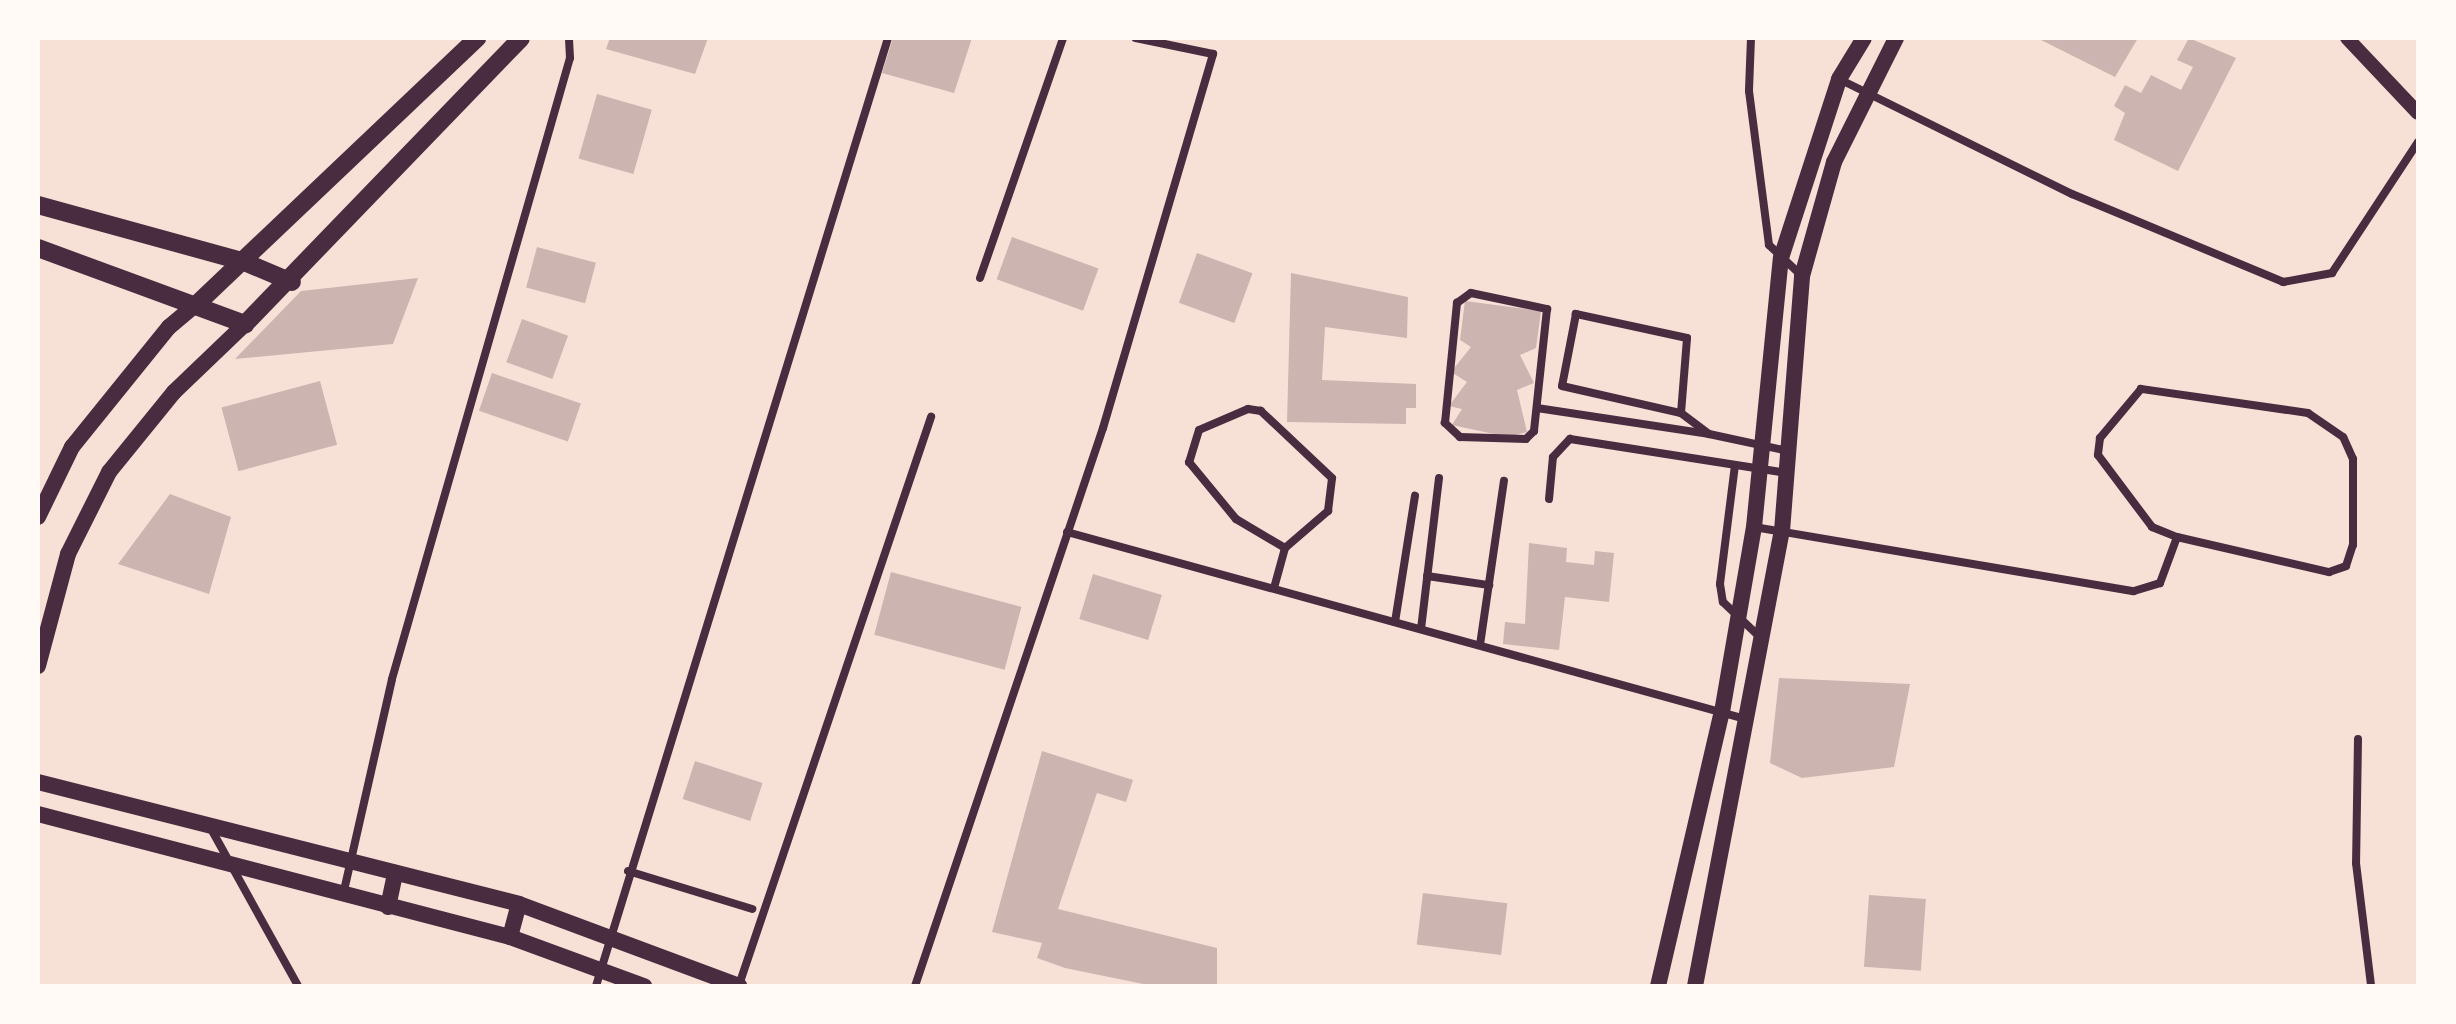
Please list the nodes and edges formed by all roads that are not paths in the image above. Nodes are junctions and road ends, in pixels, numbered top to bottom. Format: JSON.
{"nodes":[{"id":1,"x":477,"y":38,"type":"edge"},
{"id":2,"x":521,"y":38,"type":"edge"},
{"id":3,"x":888,"y":38,"type":"edge"},
{"id":4,"x":1063,"y":38,"type":"edge"},
{"id":5,"x":1136,"y":38,"type":"edge"},
{"id":6,"x":1751,"y":38,"type":"edge"},
{"id":7,"x":1864,"y":38,"type":"edge"},
{"id":8,"x":1896,"y":38,"type":"edge"},
{"id":9,"x":2347,"y":38,"type":"edge"},
{"id":10,"x":569,"y":39,"type":"edge"},
{"id":11,"x":1839,"y":79,"type":"junction"},
{"id":12,"x":1865,"y":91,"type":"junction"},
{"id":13,"x":2418,"y":113,"type":"edge"},
{"id":14,"x":2418,"y":142,"type":"edge"},
{"id":15,"x":38,"y":205,"type":"edge"},
{"id":16,"x":38,"y":248,"type":"edge"},
{"id":17,"x":1781,"y":258,"type":"junction"},
{"id":18,"x":242,"y":261,"type":"junction"},
{"id":19,"x":1802,"y":276,"type":"junction"},
{"id":20,"x":980,"y":278,"type":"dead end"},
{"id":21,"x":292,"y":282,"type":"junction"},
{"id":22,"x":198,"y":303,"type":"junction"},
{"id":23,"x":245,"y":324,"type":"junction"},
{"id":24,"x":1537,"y":408,"type":"junction"},
{"id":25,"x":1681,"y":413,"type":"junction"},
{"id":26,"x":931,"y":417,"type":"dead end"},
{"id":27,"x":1709,"y":434,"type":"junction"},
{"id":28,"x":1764,"y":445,"type":"junction"},
{"id":29,"x":1788,"y":451,"type":"junction"},
{"id":30,"x":1735,"y":465,"type":"junction"},
{"id":31,"x":1761,"y":468,"type":"junction"},
{"id":32,"x":1786,"y":473,"type":"junction"},
{"id":33,"x":1439,"y":478,"type":"dead end"},
{"id":34,"x":1504,"y":481,"type":"dead end"},
{"id":35,"x":1415,"y":496,"type":"dead end"},
{"id":36,"x":1549,"y":499,"type":"dead end"},
{"id":37,"x":38,"y":517,"type":"edge"},
{"id":38,"x":1754,"y":527,"type":"junction"},
{"id":39,"x":1782,"y":531,"type":"junction"},
{"id":40,"x":1067,"y":532,"type":"junction"},
{"id":41,"x":2177,"y":537,"type":"junction"},
{"id":42,"x":1285,"y":548,"type":"junction"},
{"id":43,"x":1427,"y":576,"type":"junction"},
{"id":44,"x":1489,"y":585,"type":"junction"},
{"id":45,"x":1274,"y":588,"type":"junction"},
{"id":46,"x":1738,"y":621,"type":"junction"},
{"id":47,"x":1395,"y":622,"type":"junction"},
{"id":48,"x":1421,"y":629,"type":"junction"},
{"id":49,"x":1764,"y":641,"type":"junction"},
{"id":50,"x":1480,"y":645,"type":"junction"},
{"id":51,"x":38,"y":666,"type":"edge"},
{"id":52,"x":1722,"y":712,"type":"junction"},
{"id":53,"x":1749,"y":720,"type":"junction"},
{"id":54,"x":2358,"y":739,"type":"dead end"},
{"id":55,"x":38,"y":782,"type":"edge"},
{"id":56,"x":38,"y":814,"type":"edge"},
{"id":57,"x":209,"y":826,"type":"junction"},
{"id":58,"x":350,"y":861,"type":"junction"},
{"id":59,"x":232,"y":867,"type":"junction"},
{"id":60,"x":628,"y":871,"type":"junction"},
{"id":61,"x":395,"y":873,"type":"junction"},
{"id":62,"x":343,"y":895,"type":"junction"},
{"id":63,"x":519,"y":904,"type":"junction"},
{"id":64,"x":388,"y":907,"type":"junction"},
{"id":65,"x":752,"y":909,"type":"dead end"},
{"id":66,"x":510,"y":937,"type":"junction"},
{"id":67,"x":610,"y":938,"type":"junction"},
{"id":68,"x":598,"y":978,"type":"edge"},
{"id":69,"x":298,"y":986,"type":"edge"},
{"id":70,"x":644,"y":986,"type":"edge"},
{"id":71,"x":739,"y":986,"type":"edge"},
{"id":72,"x":915,"y":986,"type":"edge"},
{"id":73,"x":1658,"y":986,"type":"edge"},
{"id":74,"x":1695,"y":986,"type":"edge"},
{"id":75,"x":2371,"y":986,"type":"edge"}],
"edges":[{"from":1,"to":18,"type":"main road"},
{"from":2,"to":21,"type":"main road"},
{"from":3,"to":60,"type":"street"},
{"from":4,"to":20,"type":"street"},
{"from":5,"to":40,"type":"street"},
{"from":6,"to":17,"type":"street"},
{"from":7,"to":11,"type":"main road"},
{"from":8,"to":12,"type":"main road"},
{"from":9,"to":13,"type":"street"},
{"from":10,"to":58,"type":"street"},
{"from":11,"to":12,"type":"street"},
{"from":11,"to":17,"type":"main road"},
{"from":12,"to":14,"type":"street"},
{"from":12,"to":19,"type":"main road"},
{"from":15,"to":18,"type":"main road"},
{"from":16,"to":22,"type":"main road"},
{"from":17,"to":19,"type":"street"},
{"from":17,"to":28,"type":"main road"},
{"from":18,"to":21,"type":"main road"},
{"from":18,"to":22,"type":"main road"},
{"from":19,"to":29,"type":"main road"},
{"from":21,"to":23,"type":"main road"},
{"from":22,"to":23,"type":"main road"},
{"from":22,"to":37,"type":"main road"},
{"from":23,"to":51,"type":"main road"},
{"from":24,"to":24,"type":"street"},
{"from":24,"to":27,"type":"street"},
{"from":25,"to":25,"type":"street"},
{"from":25,"to":27,"type":"street"},
{"from":26,"to":71,"type":"street"},
{"from":27,"to":28,"type":"street"},
{"from":28,"to":29,"type":"street"},
{"from":28,"to":31,"type":"main road"},
{"from":29,"to":32,"type":"main road"},
{"from":30,"to":31,"type":"street"},
{"from":30,"to":36,"type":"street"},
{"from":30,"to":46,"type":"street"},
{"from":31,"to":32,"type":"street"},
{"from":31,"to":38,"type":"main road"},
{"from":32,"to":39,"type":"main road"},
{"from":33,"to":43,"type":"street"},
{"from":34,"to":44,"type":"street"},
{"from":35,"to":47,"type":"street"},
{"from":38,"to":39,"type":"street"},
{"from":38,"to":46,"type":"main road"},
{"from":39,"to":41,"type":"street"},
{"from":39,"to":49,"type":"main road"},
{"from":40,"to":45,"type":"street"},
{"from":40,"to":72,"type":"street"},
{"from":41,"to":41,"type":"street"},
{"from":42,"to":42,"type":"street"},
{"from":42,"to":45,"type":"street"},
{"from":43,"to":44,"type":"street"},
{"from":43,"to":48,"type":"street"},
{"from":44,"to":50,"type":"street"},
{"from":45,"to":47,"type":"street"},
{"from":46,"to":49,"type":"street"},
{"from":46,"to":52,"type":"main road"},
{"from":47,"to":48,"type":"street"},
{"from":48,"to":50,"type":"street"},
{"from":49,"to":53,"type":"main road"},
{"from":50,"to":52,"type":"street"},
{"from":52,"to":53,"type":"street"},
{"from":52,"to":73,"type":"main road"},
{"from":53,"to":74,"type":"main road"},
{"from":54,"to":75,"type":"street"},
{"from":55,"to":57,"type":"main road"},
{"from":56,"to":59,"type":"main road"},
{"from":57,"to":58,"type":"main road"},
{"from":57,"to":59,"type":"street"},
{"from":58,"to":61,"type":"main road"},
{"from":58,"to":62,"type":"street"},
{"from":59,"to":62,"type":"main road"},
{"from":59,"to":69,"type":"street"},
{"from":60,"to":65,"type":"street"},
{"from":60,"to":67,"type":"street"},
{"from":61,"to":63,"type":"main road"},
{"from":61,"to":64,"type":"main road"},
{"from":62,"to":64,"type":"main road"},
{"from":63,"to":66,"type":"main road"},
{"from":63,"to":67,"type":"main road"},
{"from":64,"to":66,"type":"main road"},
{"from":66,"to":68,"type":"main road"},
{"from":67,"to":68,"type":"street"},
{"from":67,"to":71,"type":"main road"},
{"from":68,"to":70,"type":"main road"}]}
